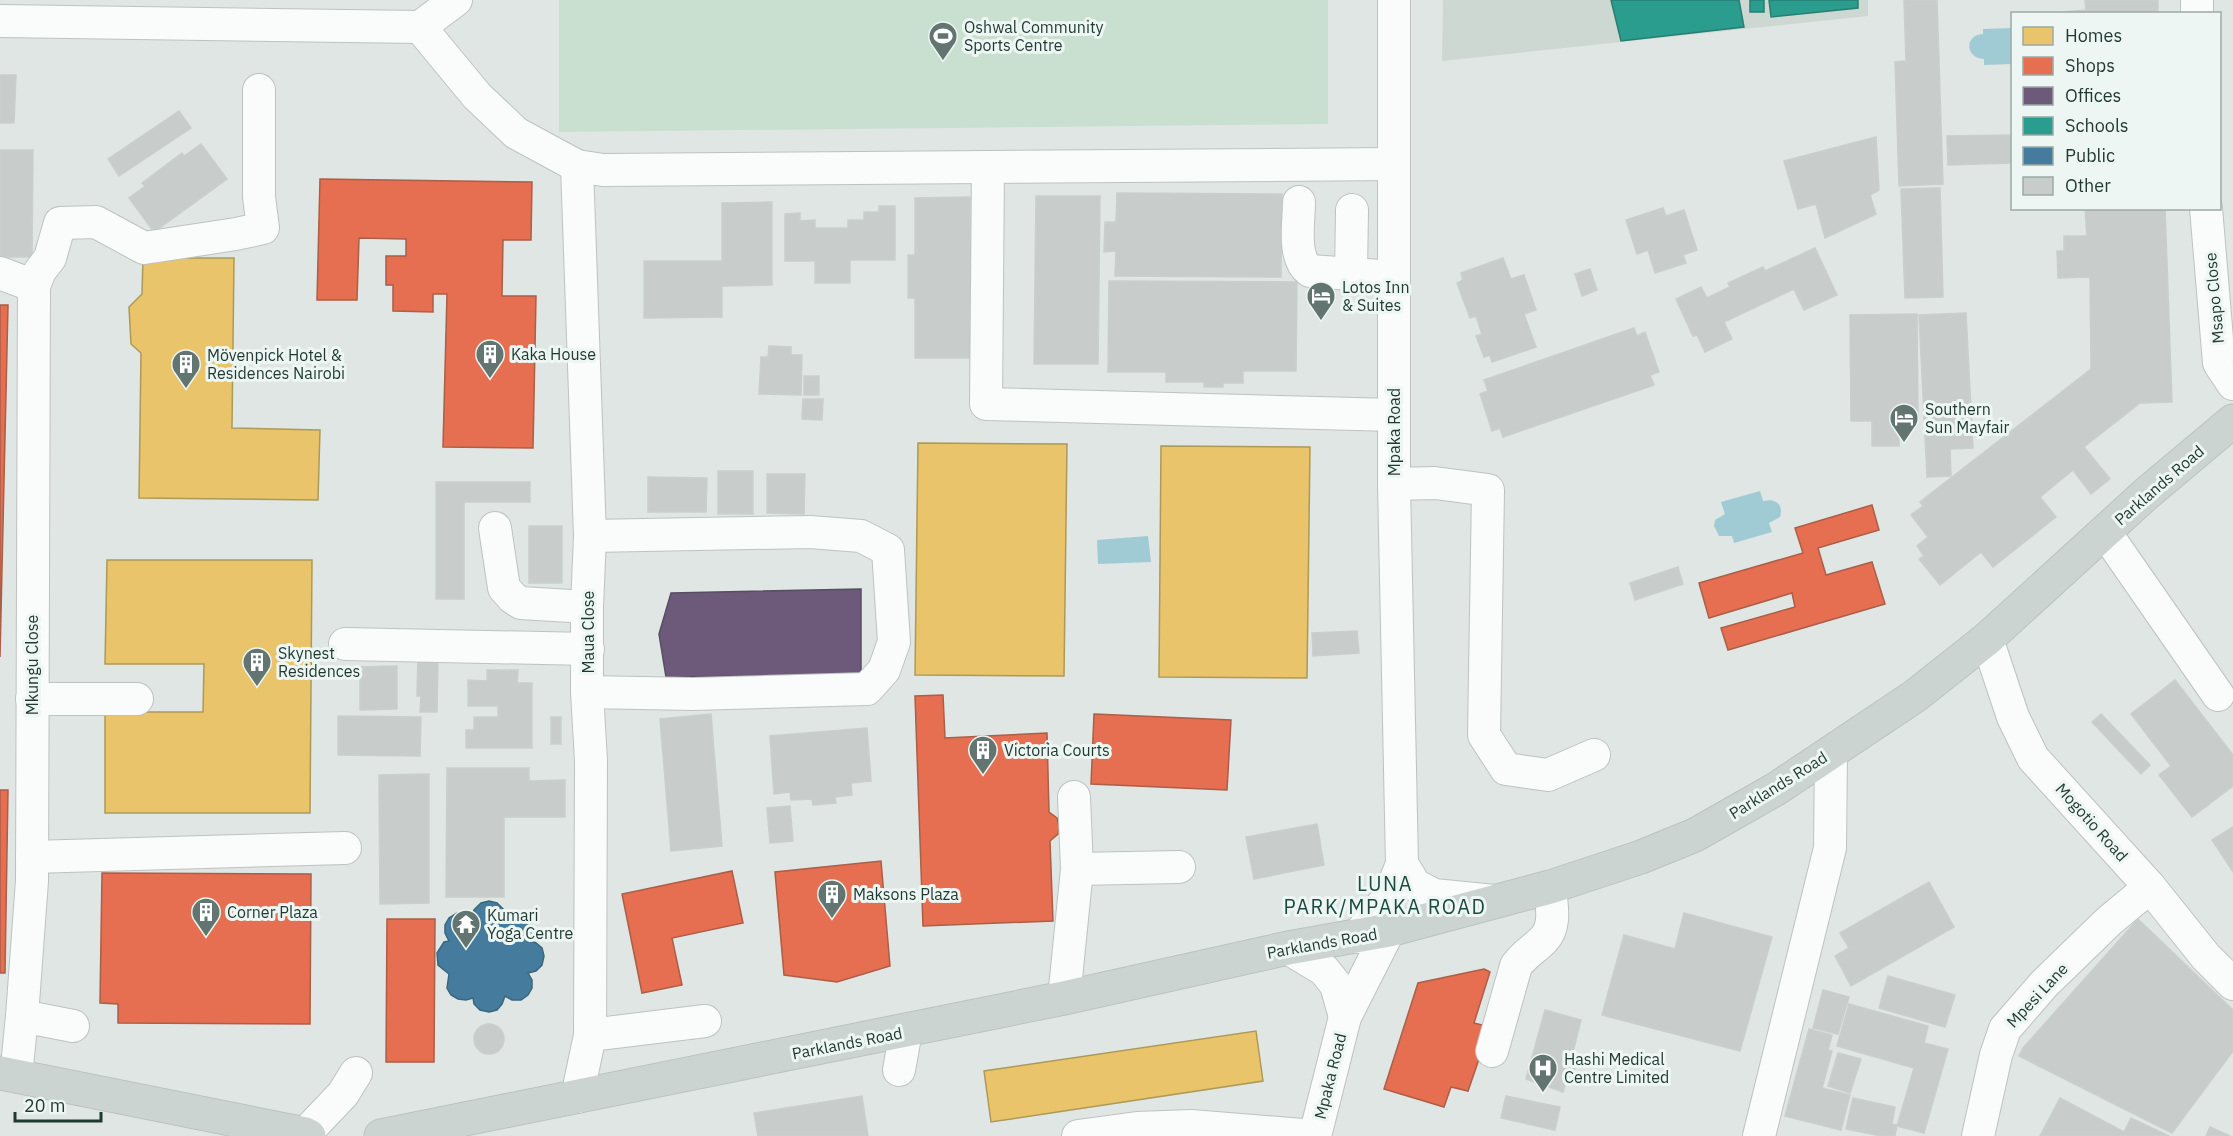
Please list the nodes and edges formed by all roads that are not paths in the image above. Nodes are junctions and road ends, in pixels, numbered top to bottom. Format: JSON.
{"nodes":[{"id":1,"x":456,"y":0,"type":"edge"},
{"id":2,"x":1394,"y":0,"type":"edge"},
{"id":3,"x":0,"y":21,"type":"edge"},
{"id":4,"x":420,"y":27,"type":"junction"},
{"id":5,"x":259,"y":90,"type":"dead end"},
{"id":6,"x":1394,"y":164,"type":"junction"},
{"id":7,"x":577,"y":166,"type":"junction"},
{"id":8,"x":988,"y":167,"type":"junction"},
{"id":9,"x":1299,"y":202,"type":"dead end"},
{"id":10,"x":1352,"y":210,"type":"dead end"},
{"id":11,"x":2206,"y":210,"type":"edge"},
{"id":12,"x":0,"y":273,"type":"edge"},
{"id":13,"x":1352,"y":273,"type":"junction"},
{"id":14,"x":1394,"y":277,"type":"junction"},
{"id":15,"x":34,"y":286,"type":"junction"},
{"id":16,"x":2233,"y":384,"type":"edge"},
{"id":17,"x":1394,"y":415,"type":"junction"},
{"id":18,"x":2233,"y":421,"type":"edge"},
{"id":19,"x":1394,"y":484,"type":"junction"},
{"id":20,"x":495,"y":528,"type":"dead end"},
{"id":21,"x":2105,"y":532,"type":"junction"},
{"id":22,"x":590,"y":536,"type":"junction"},
{"id":23,"x":587,"y":607,"type":"junction"},
{"id":24,"x":1987,"y":639,"type":"junction"},
{"id":25,"x":345,"y":644,"type":"dead end"},
{"id":26,"x":588,"y":649,"type":"junction"},
{"id":27,"x":587,"y":692,"type":"junction"},
{"id":28,"x":2218,"y":695,"type":"dead end"},
{"id":29,"x":32,"y":699,"type":"junction"},
{"id":30,"x":137,"y":699,"type":"dead end"},
{"id":31,"x":1831,"y":753,"type":"junction"},
{"id":32,"x":1594,"y":755,"type":"dead end"},
{"id":33,"x":1074,"y":797,"type":"dead end"},
{"id":34,"x":345,"y":848,"type":"dead end"},
{"id":35,"x":32,"y":857,"type":"junction"},
{"id":36,"x":1402,"y":864,"type":"junction"},
{"id":37,"x":1179,"y":867,"type":"dead end"},
{"id":38,"x":1077,"y":869,"type":"junction"},
{"id":39,"x":1550,"y":887,"type":"junction"},
{"id":40,"x":2150,"y":887,"type":"junction"},
{"id":41,"x":1494,"y":901,"type":"junction"},
{"id":42,"x":1389,"y":930,"type":"junction"},
{"id":43,"x":1358,"y":937,"type":"junction"},
{"id":44,"x":1288,"y":948,"type":"junction"},
{"id":45,"x":2233,"y":984,"type":"edge"},
{"id":46,"x":1064,"y":998,"type":"junction"},
{"id":47,"x":22,"y":1016,"type":"junction"},
{"id":48,"x":1345,"y":1017,"type":"junction"},
{"id":49,"x":705,"y":1021,"type":"dead end"},
{"id":50,"x":73,"y":1026,"type":"dead end"},
{"id":51,"x":906,"y":1031,"type":"junction"},
{"id":52,"x":590,"y":1035,"type":"junction"},
{"id":53,"x":1492,"y":1051,"type":"dead end"},
{"id":54,"x":899,"y":1070,"type":"dead end"},
{"id":55,"x":356,"y":1073,"type":"dead end"},
{"id":56,"x":8,"y":1075,"type":"edge"},
{"id":57,"x":576,"y":1097,"type":"junction"},
{"id":58,"x":445,"y":1130,"type":"edge"},
{"id":59,"x":1137,"y":1132,"type":"edge"},
{"id":60,"x":307,"y":1135,"type":"edge"},
{"id":61,"x":381,"y":1136,"type":"edge"},
{"id":62,"x":1078,"y":1136,"type":"edge"},
{"id":63,"x":1315,"y":1136,"type":"edge"},
{"id":64,"x":1759,"y":1136,"type":"edge"},
{"id":65,"x":1978,"y":1136,"type":"edge"}],
"edges":[{"from":1,"to":4,"type":"street"},
{"from":2,"to":6,"type":"street","name":"Mpaka Road"},
{"from":3,"to":4,"type":"street"},
{"from":4,"to":7,"type":"street"},
{"from":5,"to":15,"type":"street","name":"Mkungu Close"},
{"from":6,"to":8,"type":"street"},
{"from":6,"to":14,"type":"street","name":"Mpaka Road"},
{"from":7,"to":8,"type":"street"},
{"from":7,"to":22,"type":"street","name":"Maua Close"},
{"from":8,"to":17,"type":"street"},
{"from":9,"to":13,"type":"street"},
{"from":10,"to":13,"type":"street"},
{"from":11,"to":16,"type":"street","name":"Msapo Close"},
{"from":12,"to":15,"type":"street"},
{"from":13,"to":14,"type":"street"},
{"from":14,"to":17,"type":"street","name":"Mpaka Road"},
{"from":15,"to":29,"type":"street","name":"Mkungu Close"},
{"from":17,"to":19,"type":"street","name":"Mpaka Road"},
{"from":18,"to":21,"type":"main road","name":"Parklands Road"},
{"from":19,"to":32,"type":"street"},
{"from":19,"to":36,"type":"street","name":"Mpaka Road"},
{"from":20,"to":23,"type":"street"},
{"from":21,"to":24,"type":"main road","name":"Parklands Road"},
{"from":21,"to":28,"type":"street"},
{"from":22,"to":23,"type":"street","name":"Maua Close"},
{"from":22,"to":27,"type":"street"},
{"from":23,"to":26,"type":"street","name":"Maua Close"},
{"from":24,"to":31,"type":"main road","name":"Parklands Road"},
{"from":24,"to":40,"type":"street","name":"Mogotio Road"},
{"from":25,"to":26,"type":"street"},
{"from":26,"to":27,"type":"street","name":"Maua Close"},
{"from":27,"to":52,"type":"street","name":"Maua Close"},
{"from":29,"to":30,"type":"street"},
{"from":29,"to":35,"type":"street","name":"Mkungu Close"},
{"from":31,"to":39,"type":"main road","name":"Parklands Road"},
{"from":31,"to":64,"type":"street"},
{"from":33,"to":38,"type":"street"},
{"from":34,"to":35,"type":"street"},
{"from":35,"to":47,"type":"street","name":"Mkungu Close"},
{"from":36,"to":41,"type":"street"},
{"from":36,"to":43,"type":"street","name":"Mpaka Road"},
{"from":37,"to":38,"type":"street"},
{"from":38,"to":46,"type":"street"},
{"from":39,"to":41,"type":"main road","name":"Parklands Road"},
{"from":39,"to":53,"type":"street"},
{"from":40,"to":45,"type":"street","name":"Mogotio Road"},
{"from":40,"to":65,"type":"street","name":"Mpesi Lane"},
{"from":41,"to":42,"type":"main road","name":"Parklands Road"},
{"from":42,"to":43,"type":"main road","name":"Parklands Road"},
{"from":42,"to":48,"type":"street","name":"Mpaka Road"},
{"from":43,"to":44,"type":"main road","name":"Parklands Road"},
{"from":44,"to":46,"type":"main road","name":"Parklands Road"},
{"from":44,"to":48,"type":"street","name":"Mpaka Road"},
{"from":46,"to":51,"type":"main road","name":"Parklands Road"},
{"from":47,"to":50,"type":"street"},
{"from":47,"to":56,"type":"street","name":"Mkungu Close"},
{"from":48,"to":63,"type":"street","name":"Mpaka Road"},
{"from":49,"to":52,"type":"street"},
{"from":51,"to":54,"type":"street"},
{"from":51,"to":57,"type":"main road","name":"Parklands Road"},
{"from":52,"to":57,"type":"street","name":"Maua Close"},
{"from":55,"to":60,"type":"street"},
{"from":56,"to":60,"type":"main road"},
{"from":57,"to":58,"type":"main road","name":"Parklands Road"},
{"from":58,"to":61,"type":"main road","name":"Parklands Road"},
{"from":59,"to":62,"type":"street"},
{"from":59,"to":63,"type":"street"}]}
